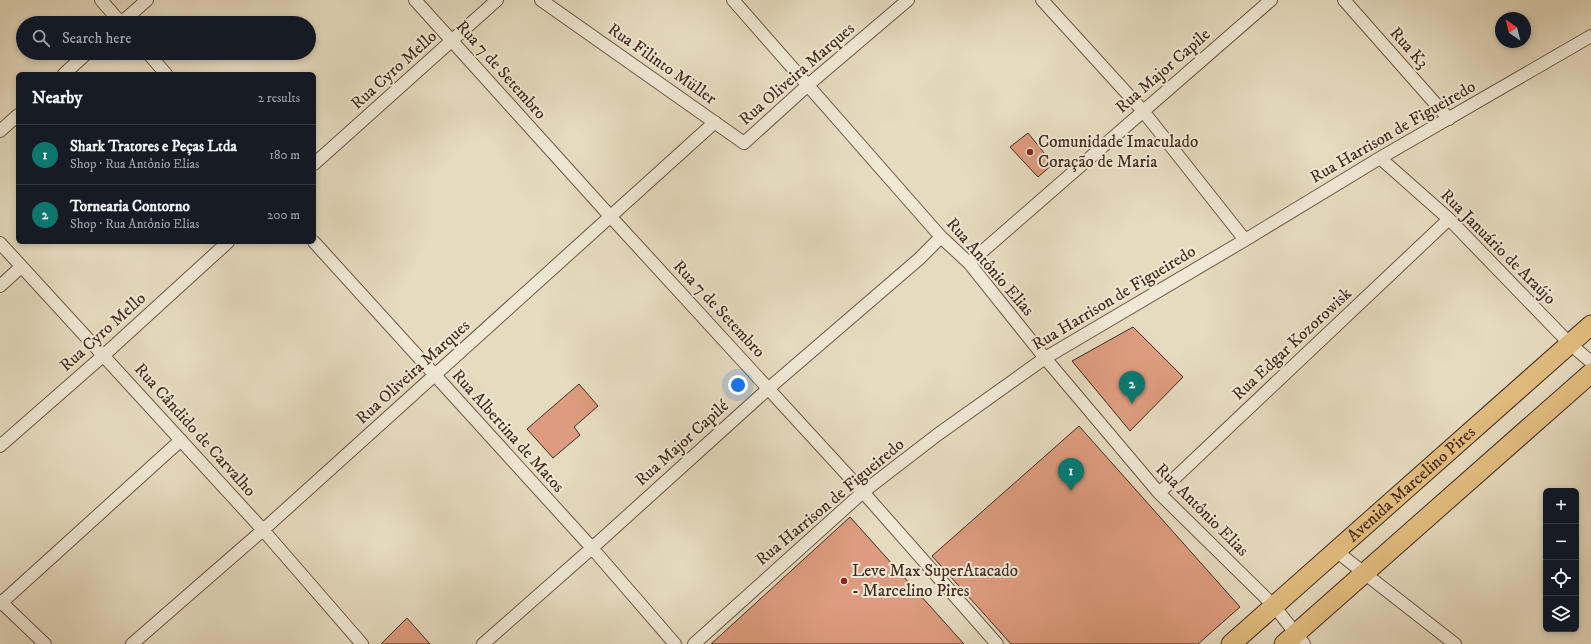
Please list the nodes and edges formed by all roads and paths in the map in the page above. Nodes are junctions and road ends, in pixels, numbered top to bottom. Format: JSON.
{"nodes":[{"id":1,"x":101,"y":0,"type":"edge"},
{"id":2,"x":147,"y":0,"type":"edge"},
{"id":3,"x":415,"y":0,"type":"edge"},
{"id":4,"x":497,"y":0,"type":"edge"},
{"id":5,"x":733,"y":0,"type":"edge"},
{"id":6,"x":908,"y":0,"type":"edge"},
{"id":7,"x":1042,"y":0,"type":"edge"},
{"id":8,"x":1271,"y":0,"type":"edge"},
{"id":9,"x":1344,"y":0,"type":"edge"},
{"id":10,"x":549,"y":2,"type":"edge"},
{"id":11,"x":115,"y":16,"type":"edge"},
{"id":12,"x":129,"y":16,"type":"edge"},
{"id":13,"x":1589,"y":41,"type":"edge"},
{"id":14,"x":452,"y":42,"type":"junction"},
{"id":15,"x":79,"y":60,"type":"edge"},
{"id":16,"x":154,"y":60,"type":"edge"},
{"id":17,"x":66,"y":72,"type":"edge"},
{"id":18,"x":164,"y":72,"type":"edge"},
{"id":19,"x":808,"y":85,"type":"junction"},
{"id":20,"x":1143,"y":111,"type":"junction"},
{"id":21,"x":16,"y":116,"type":"edge"},
{"id":22,"x":1448,"y":119,"type":"junction"},
{"id":23,"x":715,"y":122,"type":"junction"},
{"id":24,"x":0,"y":130,"type":"edge"},
{"id":25,"x":744,"y":143,"type":"joint"},
{"id":26,"x":1380,"y":158,"type":"junction"},
{"id":27,"x":316,"y":162,"type":"edge"},
{"id":28,"x":610,"y":216,"type":"junction"},
{"id":29,"x":1449,"y":219,"type":"junction"},
{"id":30,"x":940,"y":237,"type":"junction"},
{"id":31,"x":1245,"y":240,"type":"junction"},
{"id":32,"x":0,"y":242,"type":"edge"},
{"id":33,"x":226,"y":244,"type":"edge"},
{"id":34,"x":316,"y":244,"type":"edge"},
{"id":35,"x":969,"y":263,"type":"junction"},
{"id":36,"x":21,"y":267,"type":"junction"},
{"id":37,"x":0,"y":286,"type":"edge"},
{"id":38,"x":1591,"y":325,"type":"edge"},
{"id":39,"x":1570,"y":344,"type":"junction"},
{"id":40,"x":104,"y":355,"type":"junction"},
{"id":41,"x":1045,"y":358,"type":"junction"},
{"id":42,"x":1591,"y":362,"type":"edge"},
{"id":43,"x":1591,"y":373,"type":"edge"},
{"id":44,"x":434,"y":376,"type":"junction"},
{"id":45,"x":769,"y":388,"type":"junction"},
{"id":46,"x":181,"y":440,"type":"junction"},
{"id":47,"x":0,"y":446,"type":"edge"},
{"id":48,"x":863,"y":492,"type":"junction"},
{"id":49,"x":1159,"y":493,"type":"junction"},
{"id":50,"x":263,"y":530,"type":"junction"},
{"id":51,"x":592,"y":548,"type":"junction"},
{"id":52,"x":1336,"y":551,"type":"junction"},
{"id":53,"x":1365,"y":572,"type":"junction"},
{"id":54,"x":0,"y":602,"type":"edge"},
{"id":55,"x":1274,"y":606,"type":"junction"},
{"id":56,"x":1294,"y":641,"type":"edge"},
{"id":57,"x":45,"y":644,"type":"edge"},
{"id":58,"x":132,"y":644,"type":"edge"},
{"id":59,"x":362,"y":644,"type":"edge"},
{"id":60,"x":484,"y":644,"type":"edge"},
{"id":61,"x":675,"y":644,"type":"edge"},
{"id":62,"x":694,"y":644,"type":"edge"},
{"id":63,"x":996,"y":644,"type":"edge"},
{"id":64,"x":1231,"y":644,"type":"edge"},
{"id":65,"x":1455,"y":644,"type":"edge"}],
"edges":[{"from":1,"to":11,"type":"street"},
{"from":2,"to":12,"type":"street"},
{"from":3,"to":14,"type":"street","name":"Rua 7 de Setembro"},
{"from":4,"to":14,"type":"street","name":"Rua Cyro Mello"},
{"from":5,"to":19,"type":"street","name":"Rua Antônio Elias"},
{"from":6,"to":19,"type":"street","name":"Rua Oliveira Marques"},
{"from":7,"to":20,"type":"street"},
{"from":8,"to":20,"type":"street","name":"Rua Major Capile"},
{"from":9,"to":22,"type":"street","name":"Rua K3"},
{"from":10,"to":23,"type":"street","name":"Rua Filinto Müller"},
{"from":13,"to":22,"type":"street","name":"Rua Harrison de Figueiredo"},
{"from":14,"to":27,"type":"street","name":"Rua Cyro Mello"},
{"from":14,"to":28,"type":"street","name":"Rua 7 de Setembro"},
{"from":15,"to":17,"type":"street"},
{"from":16,"to":18,"type":"street"},
{"from":19,"to":25,"type":"street","name":"Rua Oliveira Marques"},
{"from":19,"to":30,"type":"street","name":"Rua Antônio Elias"},
{"from":20,"to":31,"type":"street"},
{"from":20,"to":35,"type":"street","name":"Rua Major Capile"},
{"from":21,"to":24,"type":"street"},
{"from":22,"to":26,"type":"street","name":"Rua Harrison de Figueiredo"},
{"from":23,"to":25,"type":"street","name":"Rua Filinto Müller"},
{"from":23,"to":28,"type":"street","name":"Rua Oliveira Marques"},
{"from":26,"to":29,"type":"street","name":"Rua Januário de Araújo"},
{"from":26,"to":31,"type":"street","name":"Rua Harrison de Figueiredo"},
{"from":28,"to":44,"type":"street","name":"Rua Oliveira Marques"},
{"from":28,"to":45,"type":"street","name":"Rua 7 de Setembro"},
{"from":29,"to":39,"type":"street","name":"Rua Januário de Araújo"},
{"from":29,"to":49,"type":"street","name":"Rua Edgar Kozorowisk"},
{"from":30,"to":35,"type":"street","name":"Rua Antônio Elias"},
{"from":30,"to":45,"type":"street","name":"Rua Major Capilé"},
{"from":31,"to":41,"type":"street","name":"Rua Harrison de Figueiredo"},
{"from":32,"to":36,"type":"street","name":"Rua Cândido de Carvalho"},
{"from":33,"to":40,"type":"street","name":"Rua Cyro Mello"},
{"from":34,"to":44,"type":"street","name":"Rua Albertina de Matos"},
{"from":35,"to":41,"type":"street","name":"Rua Antônio Elias"},
{"from":36,"to":37,"type":"street"},
{"from":36,"to":40,"type":"street","name":"Rua Cândido de Carvalho"},
{"from":38,"to":39,"type":"main road","name":"Avenida Marcelino Pires"},
{"from":39,"to":42,"type":"street","name":"Rua Januário de Araújo"},
{"from":39,"to":52,"type":"main road","name":"Avenida Marcelino Pires"},
{"from":40,"to":46,"type":"street","name":"Rua Cândido de Carvalho"},
{"from":40,"to":47,"type":"street","name":"Rua Cyro Mello"},
{"from":41,"to":48,"type":"street","name":"Rua Harrison de Figueiredo"},
{"from":41,"to":49,"type":"street","name":"Rua Antônio Elias"},
{"from":43,"to":53,"type":"main road","name":"Avenida Marcelino Pires"},
{"from":44,"to":50,"type":"street","name":"Rua Oliveira Marques"},
{"from":44,"to":51,"type":"street","name":"Rua Albertina de Matos"},
{"from":45,"to":48,"type":"street","name":"Rua 7 de Setembro"},
{"from":45,"to":51,"type":"street","name":"Rua Major Capilé"},
{"from":46,"to":50,"type":"street","name":"Rua Cândido de Carvalho"},
{"from":46,"to":54,"type":"street"},
{"from":48,"to":62,"type":"street","name":"Rua Harrison de Figueiredo"},
{"from":48,"to":63,"type":"street","name":"Rua 7 de Setembro"},
{"from":49,"to":55,"type":"street","name":"Rua Antônio Elias"},
{"from":50,"to":58,"type":"street","name":"Rua Oliveira Marques"},
{"from":50,"to":59,"type":"street","name":"Rua Cândido de Carvalho"},
{"from":51,"to":60,"type":"street","name":"Rua Major Capilé"},
{"from":51,"to":61,"type":"street","name":"Rua Albertina de Matos"},
{"from":52,"to":53,"type":"street"},
{"from":52,"to":55,"type":"main road","name":"Avenida Marcelino Pires"},
{"from":53,"to":56,"type":"main road","name":"Avenida Marcelino Pires"},
{"from":53,"to":65,"type":"street"},
{"from":54,"to":57,"type":"street"},
{"from":55,"to":56,"type":"street","name":"Rua Antônio Elias"},
{"from":55,"to":64,"type":"main road","name":"Avenida Marcelino Pires"}]}
